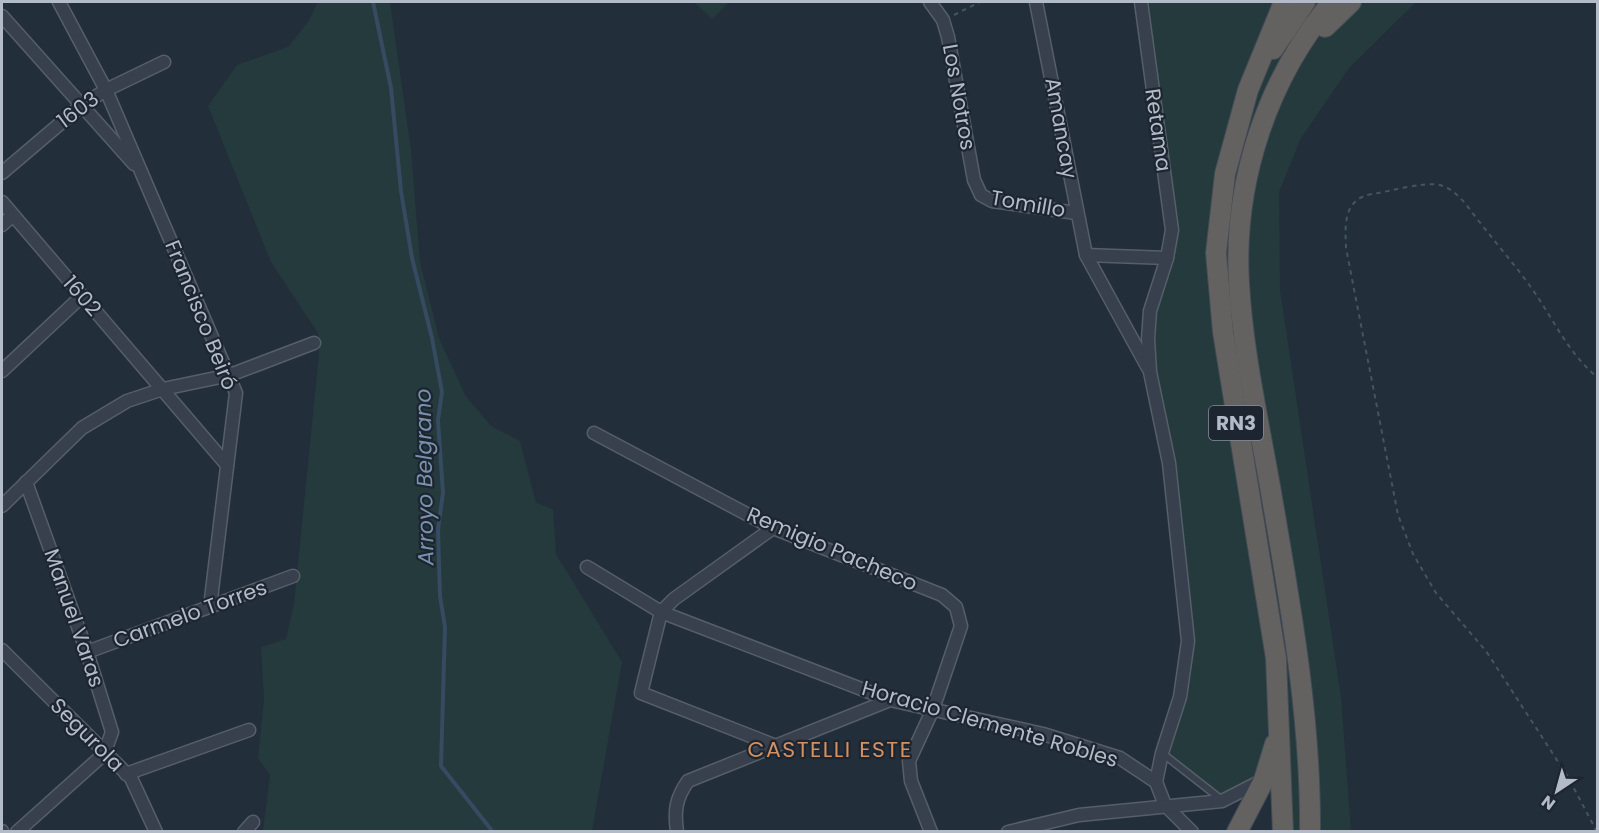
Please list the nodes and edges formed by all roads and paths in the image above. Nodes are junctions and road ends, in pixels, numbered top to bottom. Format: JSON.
{"nodes":[{"id":1,"x":59,"y":2,"type":"edge"},
{"id":2,"x":930,"y":2,"type":"edge"},
{"id":3,"x":980,"y":2,"type":"edge"},
{"id":4,"x":1036,"y":2,"type":"edge"},
{"id":5,"x":1141,"y":2,"type":"edge"},
{"id":6,"x":1284,"y":2,"type":"edge"},
{"id":7,"x":1305,"y":2,"type":"edge"},
{"id":8,"x":1332,"y":2,"type":"edge"},
{"id":9,"x":1351,"y":2,"type":"edge"},
{"id":10,"x":2,"y":16,"type":"edge"},
{"id":11,"x":944,"y":20,"type":"junction"},
{"id":12,"x":164,"y":62,"type":"dead end"},
{"id":13,"x":1289,"y":63,"type":"junction"},
{"id":14,"x":106,"y":90,"type":"junction"},
{"id":15,"x":82,"y":105,"type":"junction"},
{"id":16,"x":1240,"y":120,"type":"junction"},
{"id":17,"x":140,"y":171,"type":"junction"},
{"id":18,"x":2,"y":173,"type":"edge"},
{"id":19,"x":981,"y":195,"type":"joint"},
{"id":20,"x":2,"y":202,"type":"edge"},
{"id":21,"x":1076,"y":213,"type":"junction"},
{"id":22,"x":13,"y":215,"type":"junction"},
{"id":23,"x":2,"y":225,"type":"edge"},
{"id":24,"x":1086,"y":255,"type":"junction"},
{"id":25,"x":1167,"y":258,"type":"junction"},
{"id":26,"x":82,"y":296,"type":"junction"},
{"id":27,"x":314,"y":344,"type":"dead end"},
{"id":28,"x":2,"y":371,"type":"edge"},
{"id":29,"x":1150,"y":372,"type":"junction"},
{"id":30,"x":230,"y":375,"type":"junction"},
{"id":31,"x":1598,"y":378,"type":"edge"},
{"id":32,"x":163,"y":389,"type":"junction"},
{"id":33,"x":594,"y":433,"type":"dead end"},
{"id":34,"x":227,"y":465,"type":"junction"},
{"id":35,"x":26,"y":482,"type":"junction"},
{"id":36,"x":2,"y":506,"type":"edge"},
{"id":37,"x":773,"y":528,"type":"junction"},
{"id":38,"x":586,"y":567,"type":"dead end"},
{"id":39,"x":293,"y":576,"type":"dead end"},
{"id":40,"x":210,"y":607,"type":"junction"},
{"id":41,"x":661,"y":612,"type":"junction"},
{"id":42,"x":2,"y":650,"type":"edge"},
{"id":43,"x":87,"y":652,"type":"junction"},
{"id":44,"x":890,"y":700,"type":"junction"},
{"id":45,"x":933,"y":710,"type":"junction"},
{"id":46,"x":1279,"y":727,"type":"junction"},
{"id":47,"x":249,"y":730,"type":"dead end"},
{"id":48,"x":776,"y":746,"type":"junction"},
{"id":49,"x":1162,"y":753,"type":"junction"},
{"id":50,"x":104,"y":754,"type":"junction"},
{"id":51,"x":126,"y":774,"type":"junction"},
{"id":52,"x":1264,"y":780,"type":"junction"},
{"id":53,"x":1156,"y":782,"type":"junction"},
{"id":54,"x":1222,"y":801,"type":"junction"},
{"id":55,"x":1165,"y":805,"type":"junction"},
{"id":56,"x":253,"y":822,"type":"dead end"},
{"id":57,"x":17,"y":831,"type":"edge"},
{"id":58,"x":156,"y":831,"type":"edge"},
{"id":59,"x":244,"y":831,"type":"edge"},
{"id":60,"x":677,"y":831,"type":"edge"},
{"id":61,"x":931,"y":831,"type":"edge"},
{"id":62,"x":1008,"y":831,"type":"edge"},
{"id":63,"x":1192,"y":831,"type":"edge"},
{"id":64,"x":1237,"y":831,"type":"edge"},
{"id":65,"x":1283,"y":831,"type":"edge"},
{"id":66,"x":1310,"y":831,"type":"edge"},
{"id":67,"x":1597,"y":831,"type":"edge"}],
"edges":[{"from":1,"to":14,"type":"street","name":"Francisco Beiró"},
{"from":2,"to":11,"type":"street","name":"Los Notros"},
{"from":3,"to":11,"type":"path"},
{"from":4,"to":21,"type":"street","name":"Amancay"},
{"from":5,"to":25,"type":"street","name":"Retama"},
{"from":6,"to":16,"type":"highway"},
{"from":7,"to":16,"type":"highway","number":"RN3"},
{"from":8,"to":13,"type":"highway","number":"RN3"},
{"from":9,"to":13,"type":"highway"},
{"from":10,"to":15,"type":"street","name":"Francisco Beiró"},
{"from":11,"to":19,"type":"street","name":"Los Notros"},
{"from":12,"to":14,"type":"street","name":"1603"},
{"from":13,"to":66,"type":"highway","number":"RN3"},
{"from":14,"to":15,"type":"street","name":"1603"},
{"from":14,"to":17,"type":"street","name":"Francisco Beiró"},
{"from":15,"to":17,"type":"street","name":"Francisco Beiró"},
{"from":15,"to":18,"type":"street","name":"1603"},
{"from":16,"to":46,"type":"highway","number":"RN3"},
{"from":17,"to":30,"type":"street","name":"Francisco Beiró"},
{"from":19,"to":21,"type":"street","name":"Tomillo"},
{"from":20,"to":22,"type":"street","name":"1602"},
{"from":21,"to":24,"type":"street","name":"Amancay"},
{"from":22,"to":23,"type":"street"},
{"from":22,"to":26,"type":"street","name":"1602"},
{"from":24,"to":25,"type":"street"},
{"from":24,"to":29,"type":"street","name":"Amancay"},
{"from":25,"to":29,"type":"street","name":"Retama"},
{"from":26,"to":28,"type":"street"},
{"from":26,"to":32,"type":"street","name":"1602"},
{"from":27,"to":30,"type":"street"},
{"from":29,"to":49,"type":"street"},
{"from":30,"to":32,"type":"street"},
{"from":30,"to":34,"type":"street","name":"Francisco Beiró"},
{"from":31,"to":67,"type":"path"},
{"from":32,"to":34,"type":"street","name":"1602"},
{"from":32,"to":35,"type":"street"},
{"from":33,"to":37,"type":"street","name":"Remigio Pacheco"},
{"from":34,"to":40,"type":"street","name":"Francisco Beiró"},
{"from":35,"to":36,"type":"street"},
{"from":35,"to":43,"type":"street","name":"Manuel Varas"},
{"from":37,"to":41,"type":"street"},
{"from":37,"to":45,"type":"street","name":"Remigio Pacheco"},
{"from":38,"to":41,"type":"street","name":"Horacio Clemente Robles"},
{"from":39,"to":40,"type":"street","name":"Carmelo Torres"},
{"from":40,"to":43,"type":"street","name":"Carmelo Torres"},
{"from":41,"to":44,"type":"street","name":"Horacio Clemente Robles"},
{"from":41,"to":48,"type":"street"},
{"from":42,"to":50,"type":"street","name":"Segurola"},
{"from":43,"to":50,"type":"street","name":"Manuel Varas"},
{"from":44,"to":45,"type":"street","name":"Horacio Clemente Robles"},
{"from":44,"to":48,"type":"street"},
{"from":45,"to":53,"type":"street","name":"Horacio Clemente Robles"},
{"from":45,"to":61,"type":"street"},
{"from":46,"to":52,"type":"highway"},
{"from":46,"to":65,"type":"highway","number":"RN3"},
{"from":47,"to":51,"type":"street"},
{"from":48,"to":60,"type":"street"},
{"from":49,"to":53,"type":"street"},
{"from":49,"to":54,"type":"lane"},
{"from":50,"to":51,"type":"street","name":"Segurola"},
{"from":50,"to":57,"type":"street"},
{"from":51,"to":58,"type":"street","name":"Segurola"},
{"from":52,"to":54,"type":"street"},
{"from":52,"to":64,"type":"highway"},
{"from":53,"to":55,"type":"street"},
{"from":54,"to":55,"type":"street"},
{"from":55,"to":62,"type":"street"},
{"from":55,"to":63,"type":"street"},
{"from":56,"to":59,"type":"street"}]}
